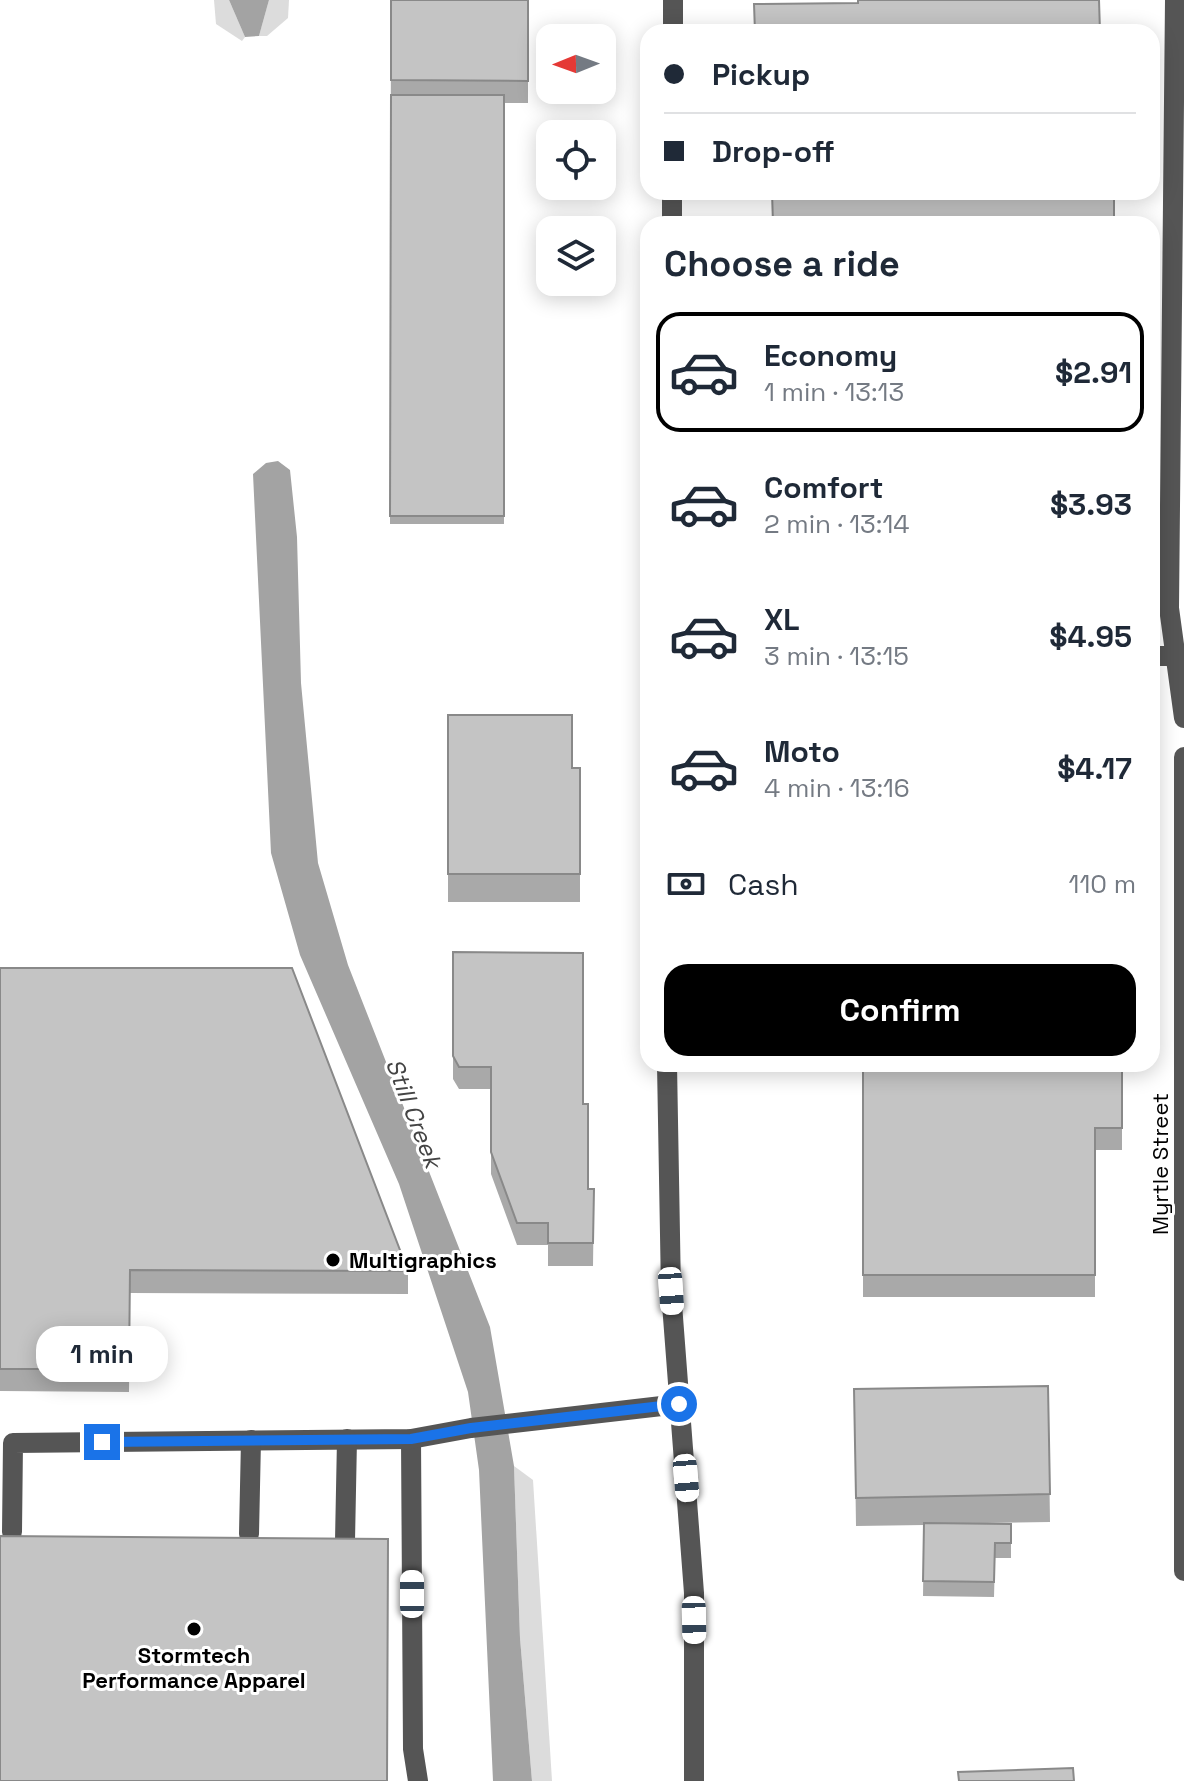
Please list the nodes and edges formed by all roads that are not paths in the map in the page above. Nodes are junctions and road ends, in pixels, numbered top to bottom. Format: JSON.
{"nodes":[{"id":1,"x":673,"y":0,"type":"edge"},
{"id":2,"x":1175,"y":0,"type":"edge"},
{"id":3,"x":673,"y":24,"type":"edge"},
{"id":4,"x":1180,"y":656,"type":"edge"},
{"id":5,"x":1184,"y":718,"type":"edge"},
{"id":6,"x":1184,"y":757,"type":"edge"},
{"id":7,"x":667,"y":1072,"type":"edge"},
{"id":8,"x":1184,"y":1373,"type":"edge"},
{"id":9,"x":679,"y":1404,"type":"junction"},
{"id":10,"x":347,"y":1439,"type":"junction"},
{"id":11,"x":411,"y":1439,"type":"junction"},
{"id":12,"x":251,"y":1440,"type":"junction"},
{"id":13,"x":12,"y":1532,"type":"dead end"},
{"id":14,"x":249,"y":1534,"type":"edge"},
{"id":15,"x":345,"y":1541,"type":"edge"},
{"id":16,"x":1184,"y":1571,"type":"edge"},
{"id":17,"x":418,"y":1781,"type":"edge"},
{"id":18,"x":694,"y":1781,"type":"edge"}],
"edges":[{"from":1,"to":3,"type":"street"},
{"from":2,"to":4,"type":"street"},
{"from":4,"to":5,"type":"street"},
{"from":6,"to":8,"type":"street","name":"Myrtle Street"},
{"from":7,"to":9,"type":"street"},
{"from":8,"to":16,"type":"street","name":"Myrtle Street"},
{"from":9,"to":11,"type":"street"},
{"from":9,"to":18,"type":"street"},
{"from":10,"to":11,"type":"street"},
{"from":10,"to":12,"type":"street"},
{"from":10,"to":15,"type":"street"},
{"from":11,"to":17,"type":"street"},
{"from":12,"to":13,"type":"street"},
{"from":12,"to":14,"type":"street"}]}
